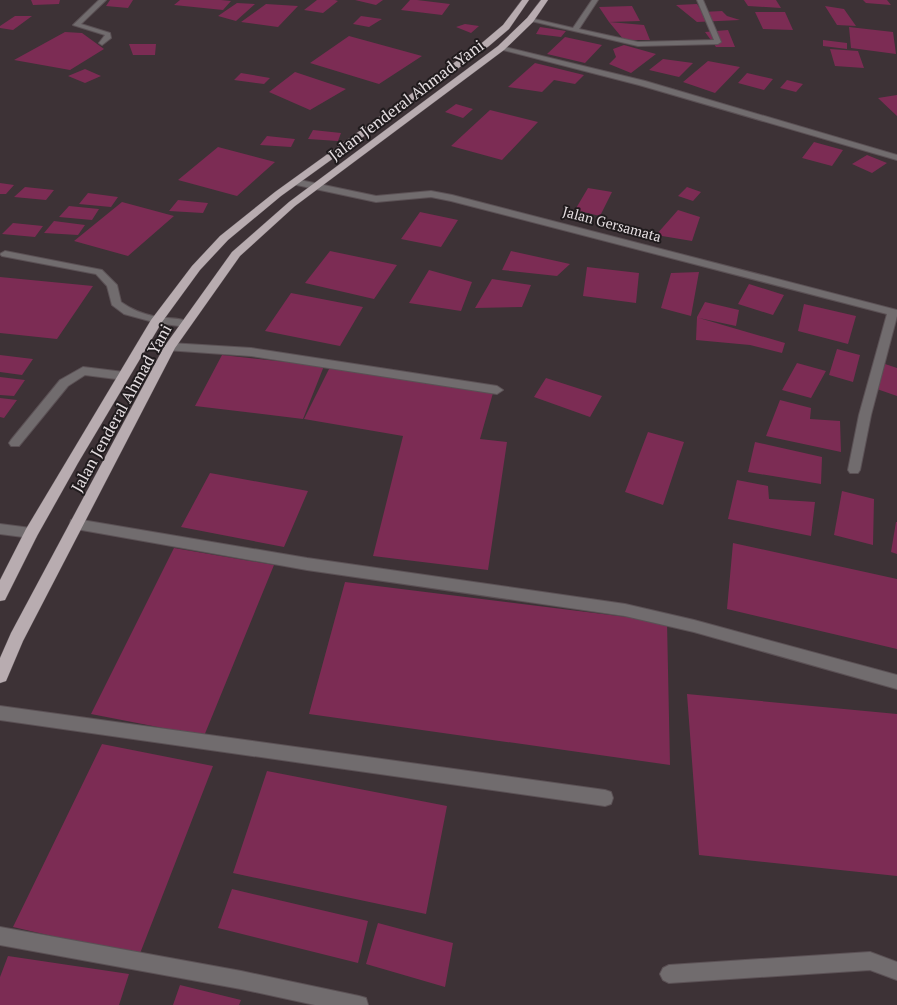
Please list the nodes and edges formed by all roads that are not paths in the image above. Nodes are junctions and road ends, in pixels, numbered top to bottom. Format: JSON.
{"nodes":[{"id":1,"x":102,"y":0,"type":"edge"},
{"id":2,"x":526,"y":0,"type":"edge"},
{"id":3,"x":545,"y":0,"type":"edge"},
{"id":4,"x":595,"y":0,"type":"edge"},
{"id":5,"x":700,"y":0,"type":"edge"},
{"id":6,"x":530,"y":20,"type":"junction"},
{"id":7,"x":575,"y":30,"type":"junction"},
{"id":8,"x":102,"y":43,"type":"dead end"},
{"id":9,"x":501,"y":48,"type":"junction"},
{"id":10,"x":897,"y":158,"type":"edge"},
{"id":11,"x":295,"y":182,"type":"junction"},
{"id":12,"x":316,"y":188,"type":"junction"},
{"id":13,"x":5,"y":254,"type":"dead end"},
{"id":14,"x":895,"y":313,"type":"edge"},
{"id":15,"x":157,"y":320,"type":"junction"},
{"id":16,"x":186,"y":324,"type":"junction"},
{"id":17,"x":170,"y":346,"type":"junction"},
{"id":18,"x":124,"y":376,"type":"junction"},
{"id":19,"x":497,"y":390,"type":"dead end"},
{"id":20,"x":14,"y":443,"type":"dead end"},
{"id":21,"x":854,"y":470,"type":"dead end"},
{"id":22,"x":76,"y":524,"type":"junction"},
{"id":23,"x":0,"y":529,"type":"edge"},
{"id":24,"x":31,"y":533,"type":"junction"},
{"id":25,"x":0,"y":594,"type":"edge"},
{"id":26,"x":0,"y":676,"type":"edge"},
{"id":27,"x":897,"y":682,"type":"edge"},
{"id":28,"x":0,"y":713,"type":"edge"},
{"id":29,"x":605,"y":798,"type":"dead end"},
{"id":30,"x":0,"y":936,"type":"edge"},
{"id":31,"x":897,"y":971,"type":"edge"},
{"id":32,"x":669,"y":974,"type":"dead end"},
{"id":33,"x":359,"y":1005,"type":"edge"}],
"edges":[{"from":1,"to":8,"type":"street"},
{"from":2,"to":11,"type":"highway","name":"Jalan Jenderal Ahmad Yani"},
{"from":3,"to":6,"type":"highway","name":"Jalan Jenderal Ahmad Yani"},
{"from":4,"to":7,"type":"street"},
{"from":5,"to":7,"type":"street"},
{"from":6,"to":7,"type":"street"},
{"from":6,"to":9,"type":"highway","name":"Jalan Jenderal Ahmad Yani"},
{"from":9,"to":10,"type":"street"},
{"from":9,"to":12,"type":"highway","name":"Jalan Jenderal Ahmad Yani"},
{"from":11,"to":12,"type":"street","name":"Jalan Gersamata"},
{"from":11,"to":15,"type":"highway","name":"Jalan Jenderal Ahmad Yani"},
{"from":12,"to":14,"type":"street","name":"Jalan Gersamata"},
{"from":12,"to":16,"type":"highway","name":"Jalan Jenderal Ahmad Yani"},
{"from":13,"to":15,"type":"street"},
{"from":14,"to":21,"type":"street"},
{"from":15,"to":16,"type":"street"},
{"from":15,"to":18,"type":"highway","name":"Jalan Jenderal Ahmad Yani"},
{"from":16,"to":17,"type":"highway","name":"Jalan Jenderal Ahmad Yani"},
{"from":17,"to":19,"type":"street"},
{"from":17,"to":22,"type":"highway","name":"Jalan Jenderal Ahmad Yani"},
{"from":18,"to":20,"type":"street"},
{"from":18,"to":24,"type":"highway","name":"Jalan Jenderal Ahmad Yani"},
{"from":22,"to":26,"type":"highway","name":"Jalan Jenderal Ahmad Yani"},
{"from":22,"to":27,"type":"street"},
{"from":23,"to":24,"type":"street"},
{"from":24,"to":25,"type":"highway","name":"Jalan Jenderal Ahmad Yani"},
{"from":28,"to":29,"type":"street"},
{"from":30,"to":33,"type":"street"},
{"from":31,"to":32,"type":"street"}]}
